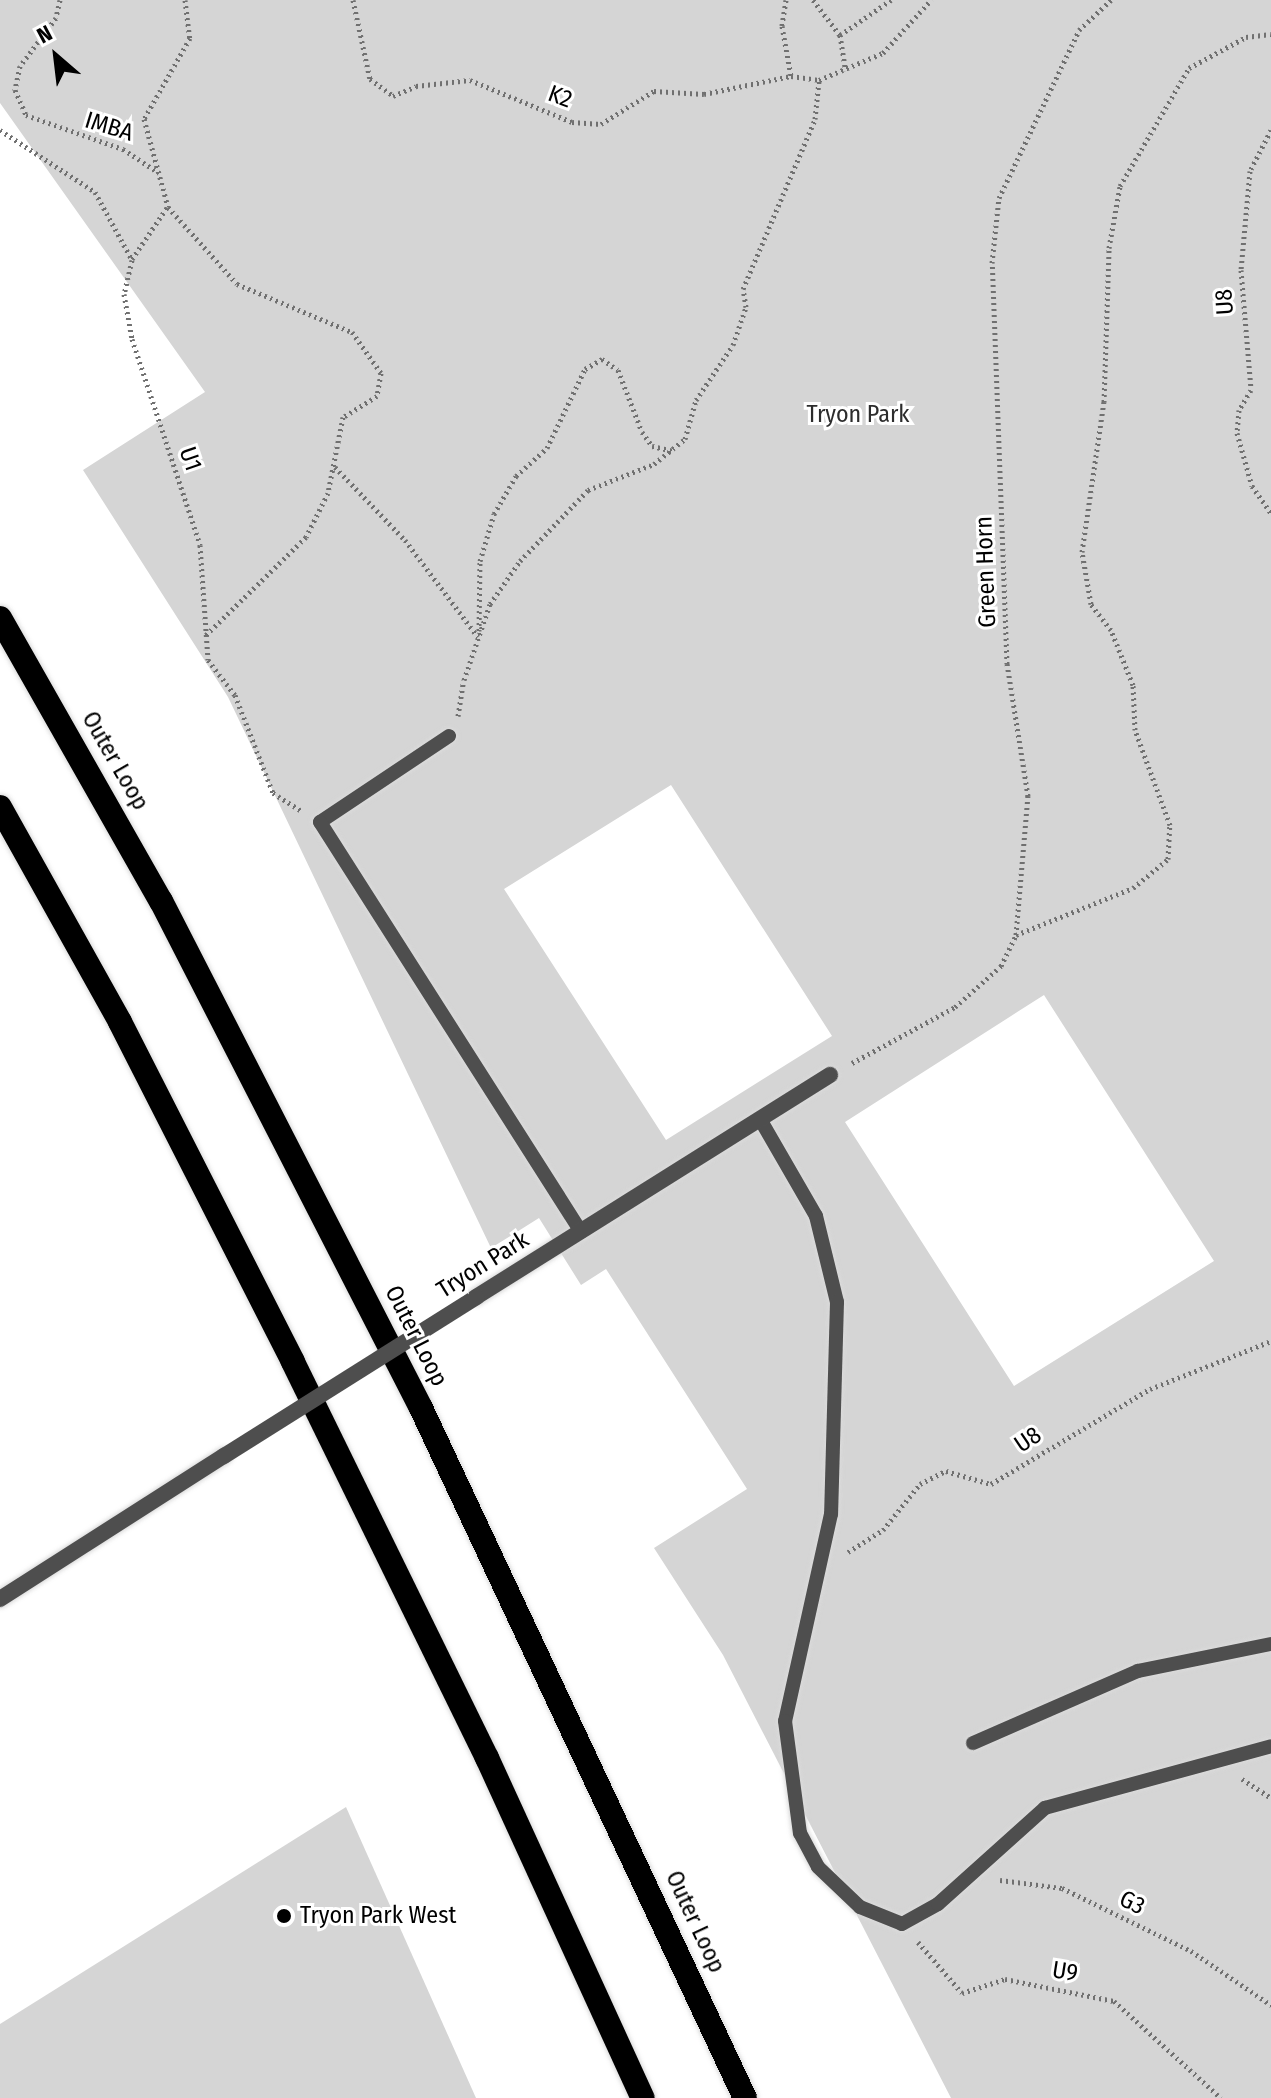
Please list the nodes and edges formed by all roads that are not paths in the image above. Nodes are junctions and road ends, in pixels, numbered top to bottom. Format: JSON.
{"nodes":[{"id":1,"x":0,"y":618,"type":"edge"},
{"id":2,"x":449,"y":736,"type":"road end"},
{"id":3,"x":0,"y":807,"type":"edge"},
{"id":4,"x":830,"y":1075,"type":"road end"},
{"id":5,"x":760,"y":1119,"type":"junction"},
{"id":6,"x":581,"y":1232,"type":"junction"},
{"id":7,"x":0,"y":1599,"type":"edge"},
{"id":8,"x":1271,"y":1644,"type":"edge"},
{"id":9,"x":973,"y":1743,"type":"dead end"},
{"id":10,"x":1271,"y":1746,"type":"edge"},
{"id":11,"x":643,"y":2098,"type":"edge"},
{"id":12,"x":745,"y":2098,"type":"edge"}],
"edges":[{"from":1,"to":12,"type":"highway","name":"Outer Loop"},
{"from":2,"to":6,"type":"lane"},
{"from":3,"to":11,"type":"highway"},
{"from":4,"to":5,"type":"street","name":"Tryon Park"},
{"from":5,"to":6,"type":"street","name":"Tryon Park"},
{"from":5,"to":10,"type":"lane"},
{"from":6,"to":7,"type":"street","name":"Tryon Park","bridge":true},
{"from":8,"to":9,"type":"lane"}]}
